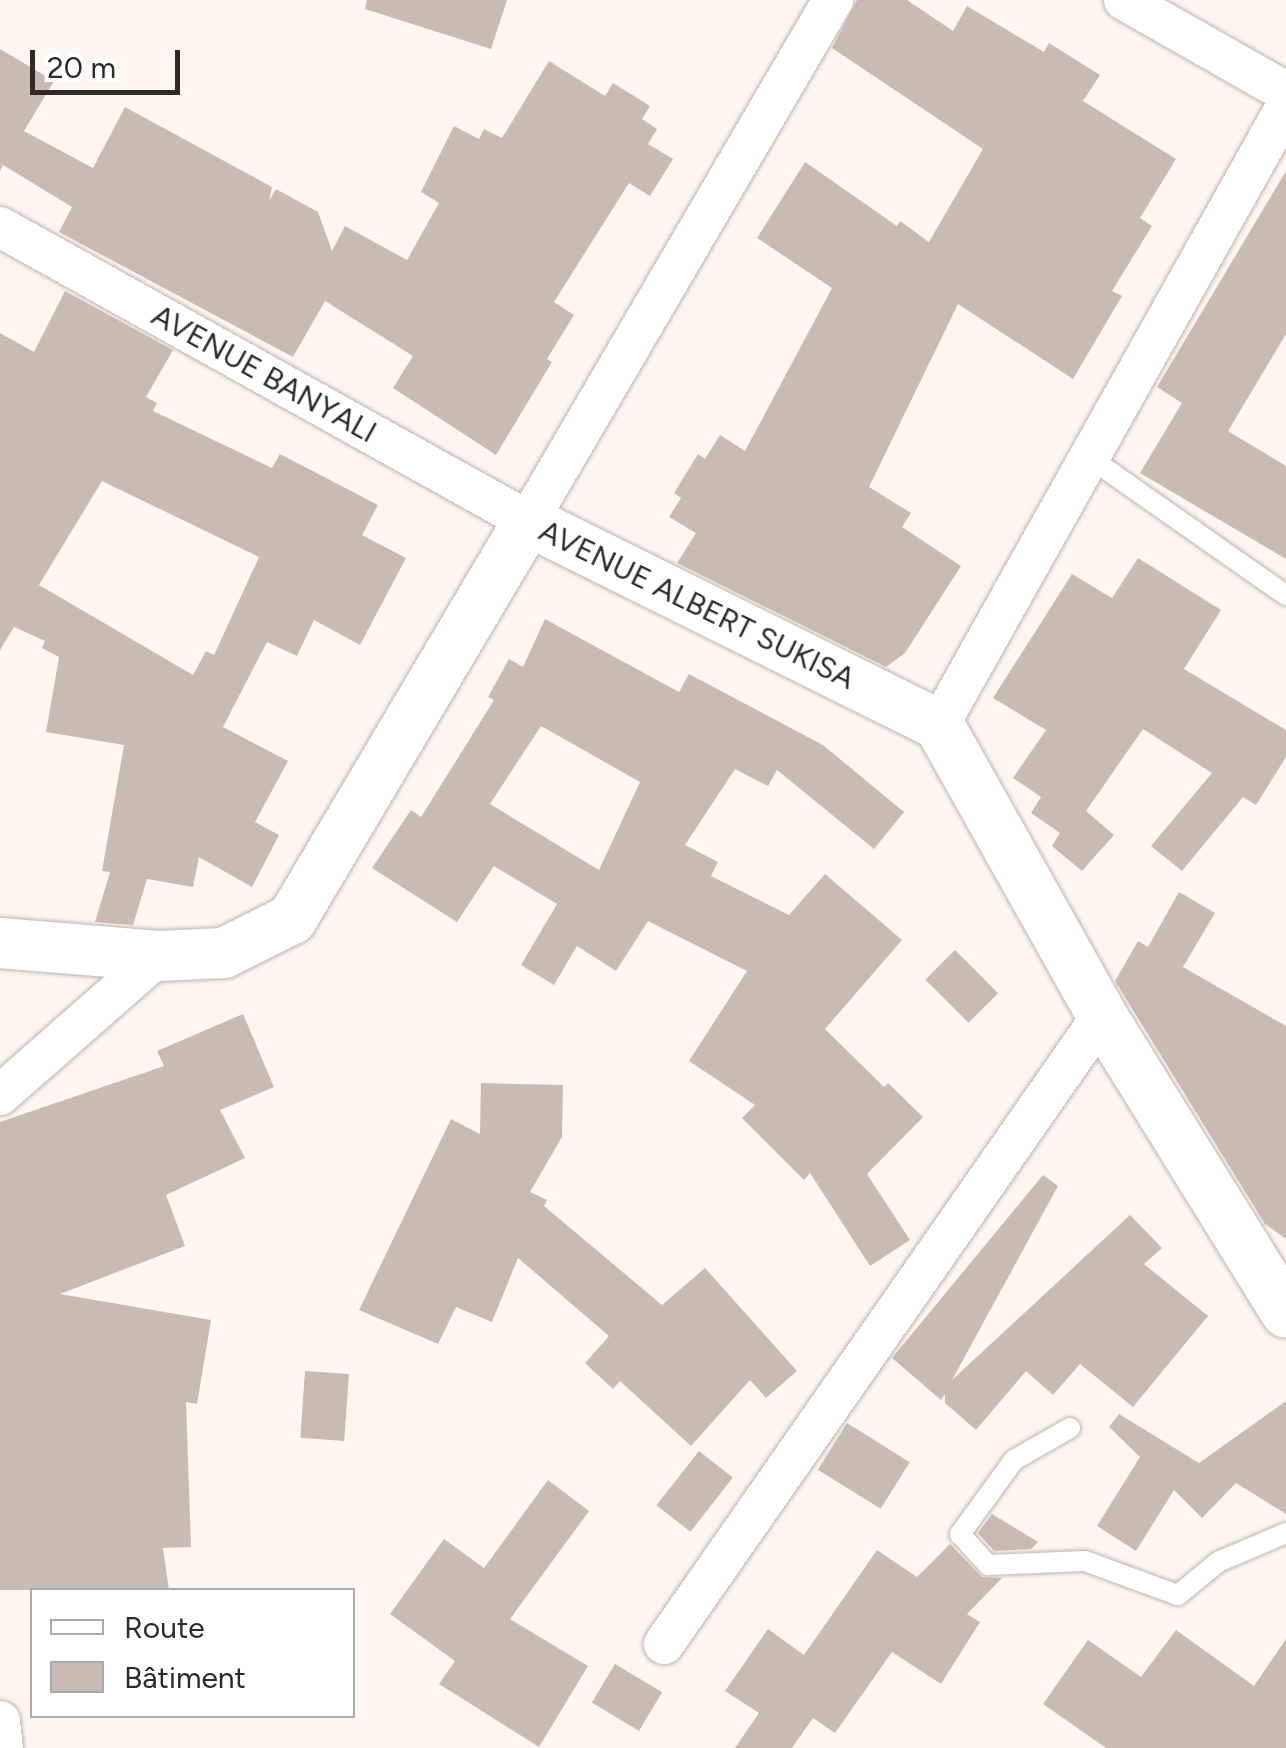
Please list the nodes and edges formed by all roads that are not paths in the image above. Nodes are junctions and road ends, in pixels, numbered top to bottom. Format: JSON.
{"nodes":[{"id":1,"x":832,"y":0,"type":"edge"},
{"id":2,"x":1124,"y":0,"type":"edge"},
{"id":3,"x":1286,"y":92,"type":"edge"},
{"id":4,"x":1286,"y":106,"type":"edge"},
{"id":5,"x":0,"y":227,"type":"edge"},
{"id":6,"x":1090,"y":458,"type":"junction"},
{"id":7,"x":528,"y":520,"type":"junction"},
{"id":8,"x":1286,"y":595,"type":"edge"},
{"id":9,"x":938,"y":725,"type":"junction"},
{"id":10,"x":0,"y":942,"type":"edge"},
{"id":11,"x":158,"y":956,"type":"junction"},
{"id":12,"x":1102,"y":1016,"type":"junction"},
{"id":13,"x":0,"y":1096,"type":"edge"},
{"id":14,"x":1286,"y":1313,"type":"edge"},
{"id":15,"x":1070,"y":1428,"type":"dead end"},
{"id":16,"x":1286,"y":1533,"type":"edge"},
{"id":17,"x":664,"y":1644,"type":"dead end"},
{"id":18,"x":0,"y":1721,"type":"edge"},
{"id":19,"x":3,"y":1748,"type":"edge"}],
"edges":[{"from":1,"to":7,"type":"street"},
{"from":2,"to":3,"type":"street"},
{"from":4,"to":6,"type":"street"},
{"from":5,"to":7,"type":"street","name":"AVENUE BANYALI"},
{"from":6,"to":8,"type":"lane"},
{"from":6,"to":9,"type":"street"},
{"from":7,"to":9,"type":"street","name":"AVENUE ALBERT SUKISA"},
{"from":7,"to":11,"type":"street","name":"AVENUE ALBERT SUKISA"},
{"from":9,"to":12,"type":"street"},
{"from":10,"to":11,"type":"street","name":"AVENUE ALBERT SUKISA"},
{"from":11,"to":13,"type":"street"},
{"from":12,"to":14,"type":"street"},
{"from":12,"to":17,"type":"street"},
{"from":15,"to":16,"type":"lane"},
{"from":18,"to":19,"type":"street"}]}
